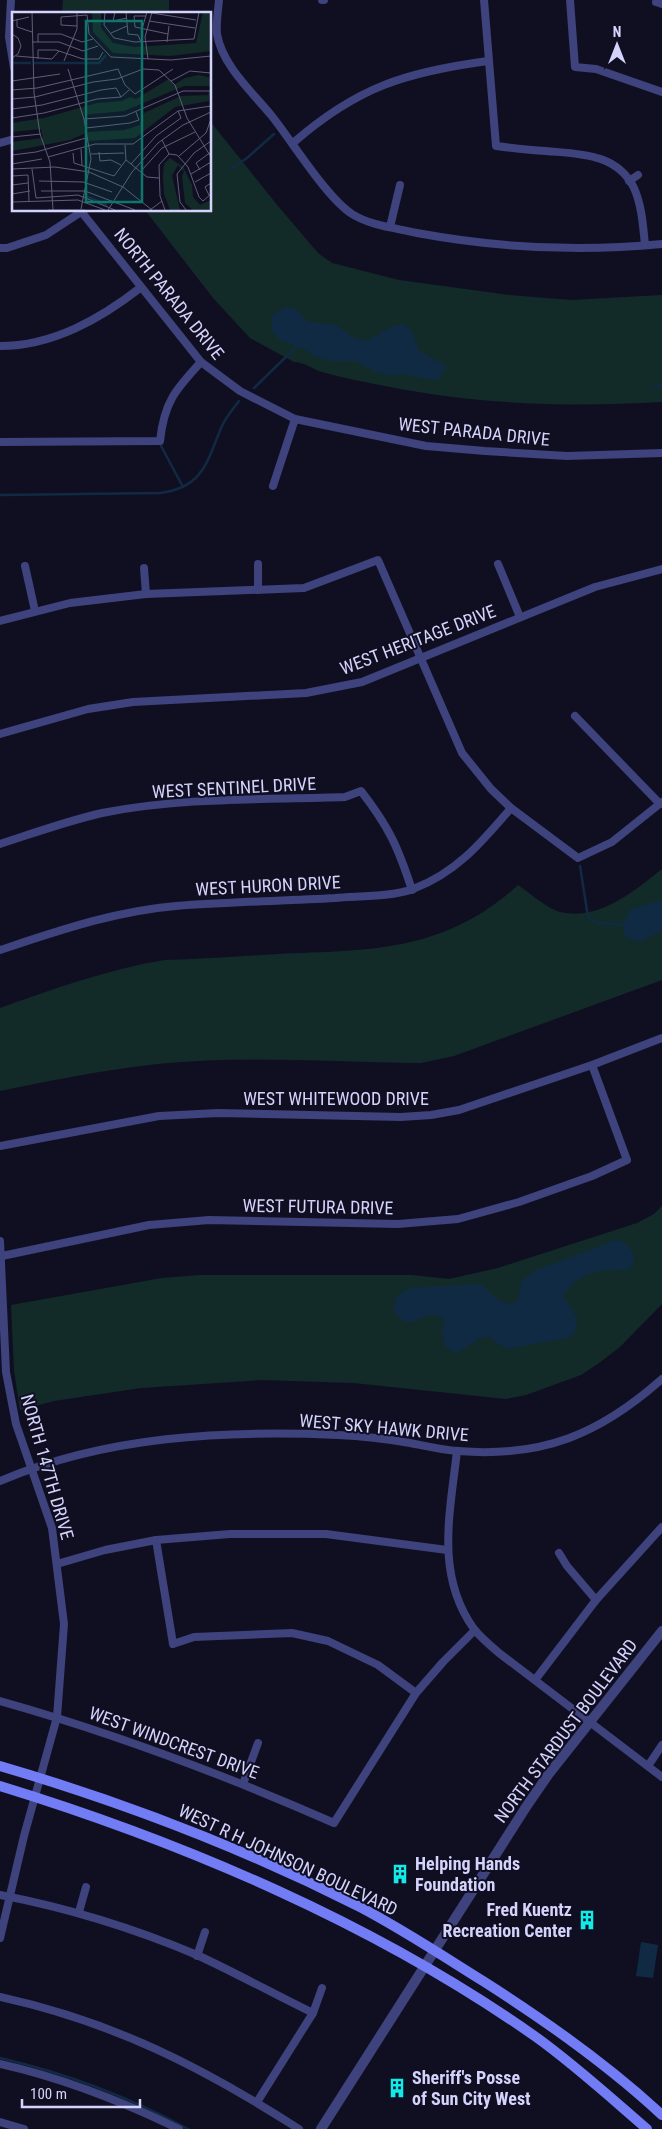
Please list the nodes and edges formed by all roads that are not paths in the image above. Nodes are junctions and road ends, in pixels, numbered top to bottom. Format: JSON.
{"nodes":[{"id":1,"x":11,"y":0,"type":"edge"},
{"id":2,"x":219,"y":0,"type":"edge"},
{"id":3,"x":484,"y":0,"type":"edge"},
{"id":4,"x":570,"y":0,"type":"edge"},
{"id":5,"x":12,"y":56,"type":"edge"},
{"id":6,"x":488,"y":61,"type":"junction"},
{"id":7,"x":662,"y":91,"type":"edge"},
{"id":8,"x":293,"y":143,"type":"junction"},
{"id":9,"x":638,"y":175,"type":"dead end"},
{"id":10,"x":629,"y":181,"type":"junction"},
{"id":11,"x":400,"y":185,"type":"dead end"},
{"id":12,"x":80,"y":211,"type":"edge"},
{"id":13,"x":390,"y":227,"type":"junction"},
{"id":14,"x":662,"y":244,"type":"edge"},
{"id":15,"x":645,"y":245,"type":"junction"},
{"id":16,"x":0,"y":248,"type":"edge"},
{"id":17,"x":140,"y":288,"type":"junction"},
{"id":18,"x":0,"y":346,"type":"edge"},
{"id":19,"x":201,"y":362,"type":"junction"},
{"id":20,"x":295,"y":419,"type":"junction"},
{"id":21,"x":0,"y":442,"type":"edge"},
{"id":22,"x":662,"y":453,"type":"edge"},
{"id":23,"x":273,"y":486,"type":"dead end"},
{"id":24,"x":258,"y":564,"type":"dead end"},
{"id":25,"x":498,"y":564,"type":"dead end"},
{"id":26,"x":25,"y":566,"type":"dead end"},
{"id":27,"x":144,"y":568,"type":"dead end"},
{"id":28,"x":662,"y":569,"type":"edge"},
{"id":29,"x":258,"y":590,"type":"junction"},
{"id":30,"x":146,"y":594,"type":"junction"},
{"id":31,"x":36,"y":611,"type":"junction"},
{"id":32,"x":520,"y":617,"type":"junction"},
{"id":33,"x":0,"y":621,"type":"edge"},
{"id":34,"x":418,"y":657,"type":"junction"},
{"id":35,"x":575,"y":716,"type":"dead end"},
{"id":36,"x":0,"y":734,"type":"edge"},
{"id":37,"x":661,"y":803,"type":"edge"},
{"id":38,"x":511,"y":808,"type":"junction"},
{"id":39,"x":0,"y":844,"type":"edge"},
{"id":40,"x":412,"y":890,"type":"junction"},
{"id":41,"x":0,"y":950,"type":"edge"},
{"id":42,"x":662,"y":1038,"type":"edge"},
{"id":43,"x":592,"y":1065,"type":"junction"},
{"id":44,"x":0,"y":1146,"type":"edge"},
{"id":45,"x":0,"y":1241,"type":"edge"},
{"id":46,"x":2,"y":1256,"type":"junction"},
{"id":47,"x":3,"y":1373,"type":"edge"},
{"id":48,"x":662,"y":1379,"type":"edge"},
{"id":49,"x":457,"y":1451,"type":"junction"},
{"id":50,"x":32,"y":1467,"type":"junction"},
{"id":51,"x":0,"y":1481,"type":"edge"},
{"id":52,"x":662,"y":1527,"type":"edge"},
{"id":53,"x":156,"y":1540,"type":"junction"},
{"id":54,"x":447,"y":1550,"type":"junction"},
{"id":55,"x":559,"y":1553,"type":"dead end"},
{"id":56,"x":57,"y":1564,"type":"junction"},
{"id":57,"x":596,"y":1600,"type":"junction"},
{"id":58,"x":475,"y":1630,"type":"junction"},
{"id":59,"x":662,"y":1631,"type":"edge"},
{"id":60,"x":534,"y":1680,"type":"junction"},
{"id":61,"x":416,"y":1694,"type":"junction"},
{"id":62,"x":0,"y":1701,"type":"edge"},
{"id":63,"x":57,"y":1717,"type":"junction"},
{"id":64,"x":591,"y":1721,"type":"junction"},
{"id":65,"x":258,"y":1743,"type":"dead end"},
{"id":66,"x":662,"y":1745,"type":"edge"},
{"id":67,"x":0,"y":1766,"type":"edge"},
{"id":68,"x":648,"y":1766,"type":"junction"},
{"id":69,"x":662,"y":1777,"type":"edge"},
{"id":70,"x":243,"y":1784,"type":"junction"},
{"id":71,"x":0,"y":1786,"type":"edge"},
{"id":72,"x":39,"y":1788,"type":"junction"},
{"id":73,"x":86,"y":1887,"type":"dead end"},
{"id":74,"x":0,"y":1895,"type":"edge"},
{"id":75,"x":10,"y":1896,"type":"junction"},
{"id":76,"x":79,"y":1912,"type":"junction"},
{"id":77,"x":206,"y":1932,"type":"dead end"},
{"id":78,"x":0,"y":1938,"type":"edge"},
{"id":79,"x":434,"y":1950,"type":"junction"},
{"id":80,"x":197,"y":1956,"type":"junction"},
{"id":81,"x":424,"y":1965,"type":"junction"},
{"id":82,"x":322,"y":1988,"type":"dead end"},
{"id":83,"x":0,"y":1996,"type":"edge"},
{"id":84,"x":313,"y":2013,"type":"junction"},
{"id":85,"x":588,"y":2054,"type":"junction"},
{"id":86,"x":0,"y":2064,"type":"edge"},
{"id":87,"x":576,"y":2068,"type":"junction"},
{"id":88,"x":256,"y":2102,"type":"junction"},
{"id":89,"x":662,"y":2115,"type":"edge"},
{"id":90,"x":0,"y":2122,"type":"edge"},
{"id":91,"x":24,"y":2129,"type":"edge"},
{"id":92,"x":179,"y":2129,"type":"edge"},
{"id":93,"x":299,"y":2129,"type":"edge"},
{"id":94,"x":321,"y":2129,"type":"edge"},
{"id":95,"x":647,"y":2129,"type":"edge"}],
"edges":[{"from":1,"to":5,"type":"street"},
{"from":2,"to":8,"type":"street"},
{"from":3,"to":6,"type":"street"},
{"from":4,"to":7,"type":"street"},
{"from":6,"to":8,"type":"street"},
{"from":6,"to":10,"type":"street"},
{"from":8,"to":13,"type":"street"},
{"from":9,"to":10,"type":"street"},
{"from":10,"to":15,"type":"street"},
{"from":11,"to":13,"type":"street"},
{"from":12,"to":16,"type":"street"},
{"from":12,"to":17,"type":"street","name":"NORTH PARADA DRIVE"},
{"from":13,"to":15,"type":"street"},
{"from":14,"to":15,"type":"street"},
{"from":17,"to":18,"type":"street"},
{"from":17,"to":19,"type":"street","name":"NORTH PARADA DRIVE"},
{"from":19,"to":20,"type":"street","name":"NORTH PARADA DRIVE"},
{"from":19,"to":21,"type":"street"},
{"from":20,"to":22,"type":"street","name":"WEST PARADA DRIVE"},
{"from":20,"to":23,"type":"street"},
{"from":24,"to":29,"type":"street"},
{"from":25,"to":32,"type":"street"},
{"from":26,"to":31,"type":"street"},
{"from":27,"to":30,"type":"street"},
{"from":28,"to":32,"type":"street","name":"WEST HERITAGE DRIVE"},
{"from":29,"to":30,"type":"street"},
{"from":29,"to":34,"type":"street"},
{"from":30,"to":31,"type":"street"},
{"from":31,"to":33,"type":"street"},
{"from":32,"to":34,"type":"street","name":"WEST HERITAGE DRIVE"},
{"from":34,"to":36,"type":"street","name":"WEST HERITAGE DRIVE"},
{"from":34,"to":38,"type":"street"},
{"from":35,"to":37,"type":"street"},
{"from":37,"to":38,"type":"street"},
{"from":38,"to":40,"type":"street","name":"WEST HURON DRIVE"},
{"from":39,"to":40,"type":"street","name":"WEST SENTINEL DRIVE"},
{"from":40,"to":41,"type":"street","name":"WEST HURON DRIVE"},
{"from":42,"to":43,"type":"street","name":"WEST WHITEWOOD DRIVE"},
{"from":43,"to":44,"type":"street","name":"WEST WHITEWOOD DRIVE"},
{"from":43,"to":46,"type":"street","name":"WEST FUTURA DRIVE"},
{"from":45,"to":46,"type":"street","name":"NORTH 147TH DRIVE"},
{"from":46,"to":47,"type":"street","name":"NORTH 147TH DRIVE"},
{"from":47,"to":50,"type":"street","name":"NORTH 147TH DRIVE"},
{"from":48,"to":49,"type":"street","name":"WEST SKY HAWK DRIVE"},
{"from":49,"to":50,"type":"street","name":"WEST SKY HAWK DRIVE"},
{"from":49,"to":54,"type":"street"},
{"from":50,"to":51,"type":"street","name":"WEST SKY HAWK DRIVE"},
{"from":50,"to":56,"type":"street","name":"NORTH 147TH DRIVE"},
{"from":52,"to":57,"type":"street"},
{"from":53,"to":54,"type":"street"},
{"from":53,"to":56,"type":"street"},
{"from":53,"to":61,"type":"street"},
{"from":54,"to":58,"type":"street"},
{"from":55,"to":57,"type":"street"},
{"from":56,"to":63,"type":"street","name":"NORTH 147TH DRIVE"},
{"from":57,"to":60,"type":"street"},
{"from":58,"to":60,"type":"street"},
{"from":58,"to":61,"type":"street"},
{"from":59,"to":64,"type":"street","name":"NORTH STARDUST BOULEVARD"},
{"from":60,"to":64,"type":"street"},
{"from":61,"to":70,"type":"street","name":"WEST WINDCREST DRIVE"},
{"from":62,"to":63,"type":"street","name":"WEST WINDCREST DRIVE"},
{"from":63,"to":70,"type":"street","name":"WEST WINDCREST DRIVE"},
{"from":63,"to":72,"type":"street","name":"NORTH 147TH DRIVE"},
{"from":64,"to":68,"type":"street"},
{"from":64,"to":79,"type":"street","name":"NORTH STARDUST BOULEVARD"},
{"from":65,"to":70,"type":"street"},
{"from":66,"to":68,"type":"street"},
{"from":67,"to":72,"type":"main road","name":"WEST R H JOHNSON BOULEVARD"},
{"from":68,"to":69,"type":"street"},
{"from":71,"to":72,"type":"main road","name":"WEST R H JOHNSON BOULEVARD"},
{"from":72,"to":75,"type":"street"},
{"from":72,"to":79,"type":"main road","name":"WEST R H JOHNSON BOULEVARD"},
{"from":72,"to":81,"type":"main road","name":"WEST R H JOHNSON BOULEVARD"},
{"from":73,"to":76,"type":"street"},
{"from":74,"to":75,"type":"street"},
{"from":75,"to":76,"type":"street"},
{"from":75,"to":78,"type":"street"},
{"from":76,"to":80,"type":"street"},
{"from":77,"to":80,"type":"street"},
{"from":79,"to":81,"type":"street","name":"NORTH STARDUST BOULEVARD"},
{"from":79,"to":85,"type":"main road","name":"WEST R H JOHNSON BOULEVARD"},
{"from":80,"to":84,"type":"street"},
{"from":81,"to":87,"type":"main road","name":"WEST R H JOHNSON BOULEVARD"},
{"from":81,"to":94,"type":"street","name":"NORTH STARDUST BOULEVARD"},
{"from":82,"to":84,"type":"street"},
{"from":83,"to":88,"type":"street"},
{"from":84,"to":88,"type":"street"},
{"from":85,"to":87,"type":"main road"},
{"from":85,"to":89,"type":"main road","name":"WEST R H JOHNSON BOULEVARD"},
{"from":86,"to":92,"type":"street"},
{"from":87,"to":95,"type":"main road","name":"WEST R H JOHNSON BOULEVARD"},
{"from":88,"to":93,"type":"street"},
{"from":90,"to":91,"type":"street"}]}
